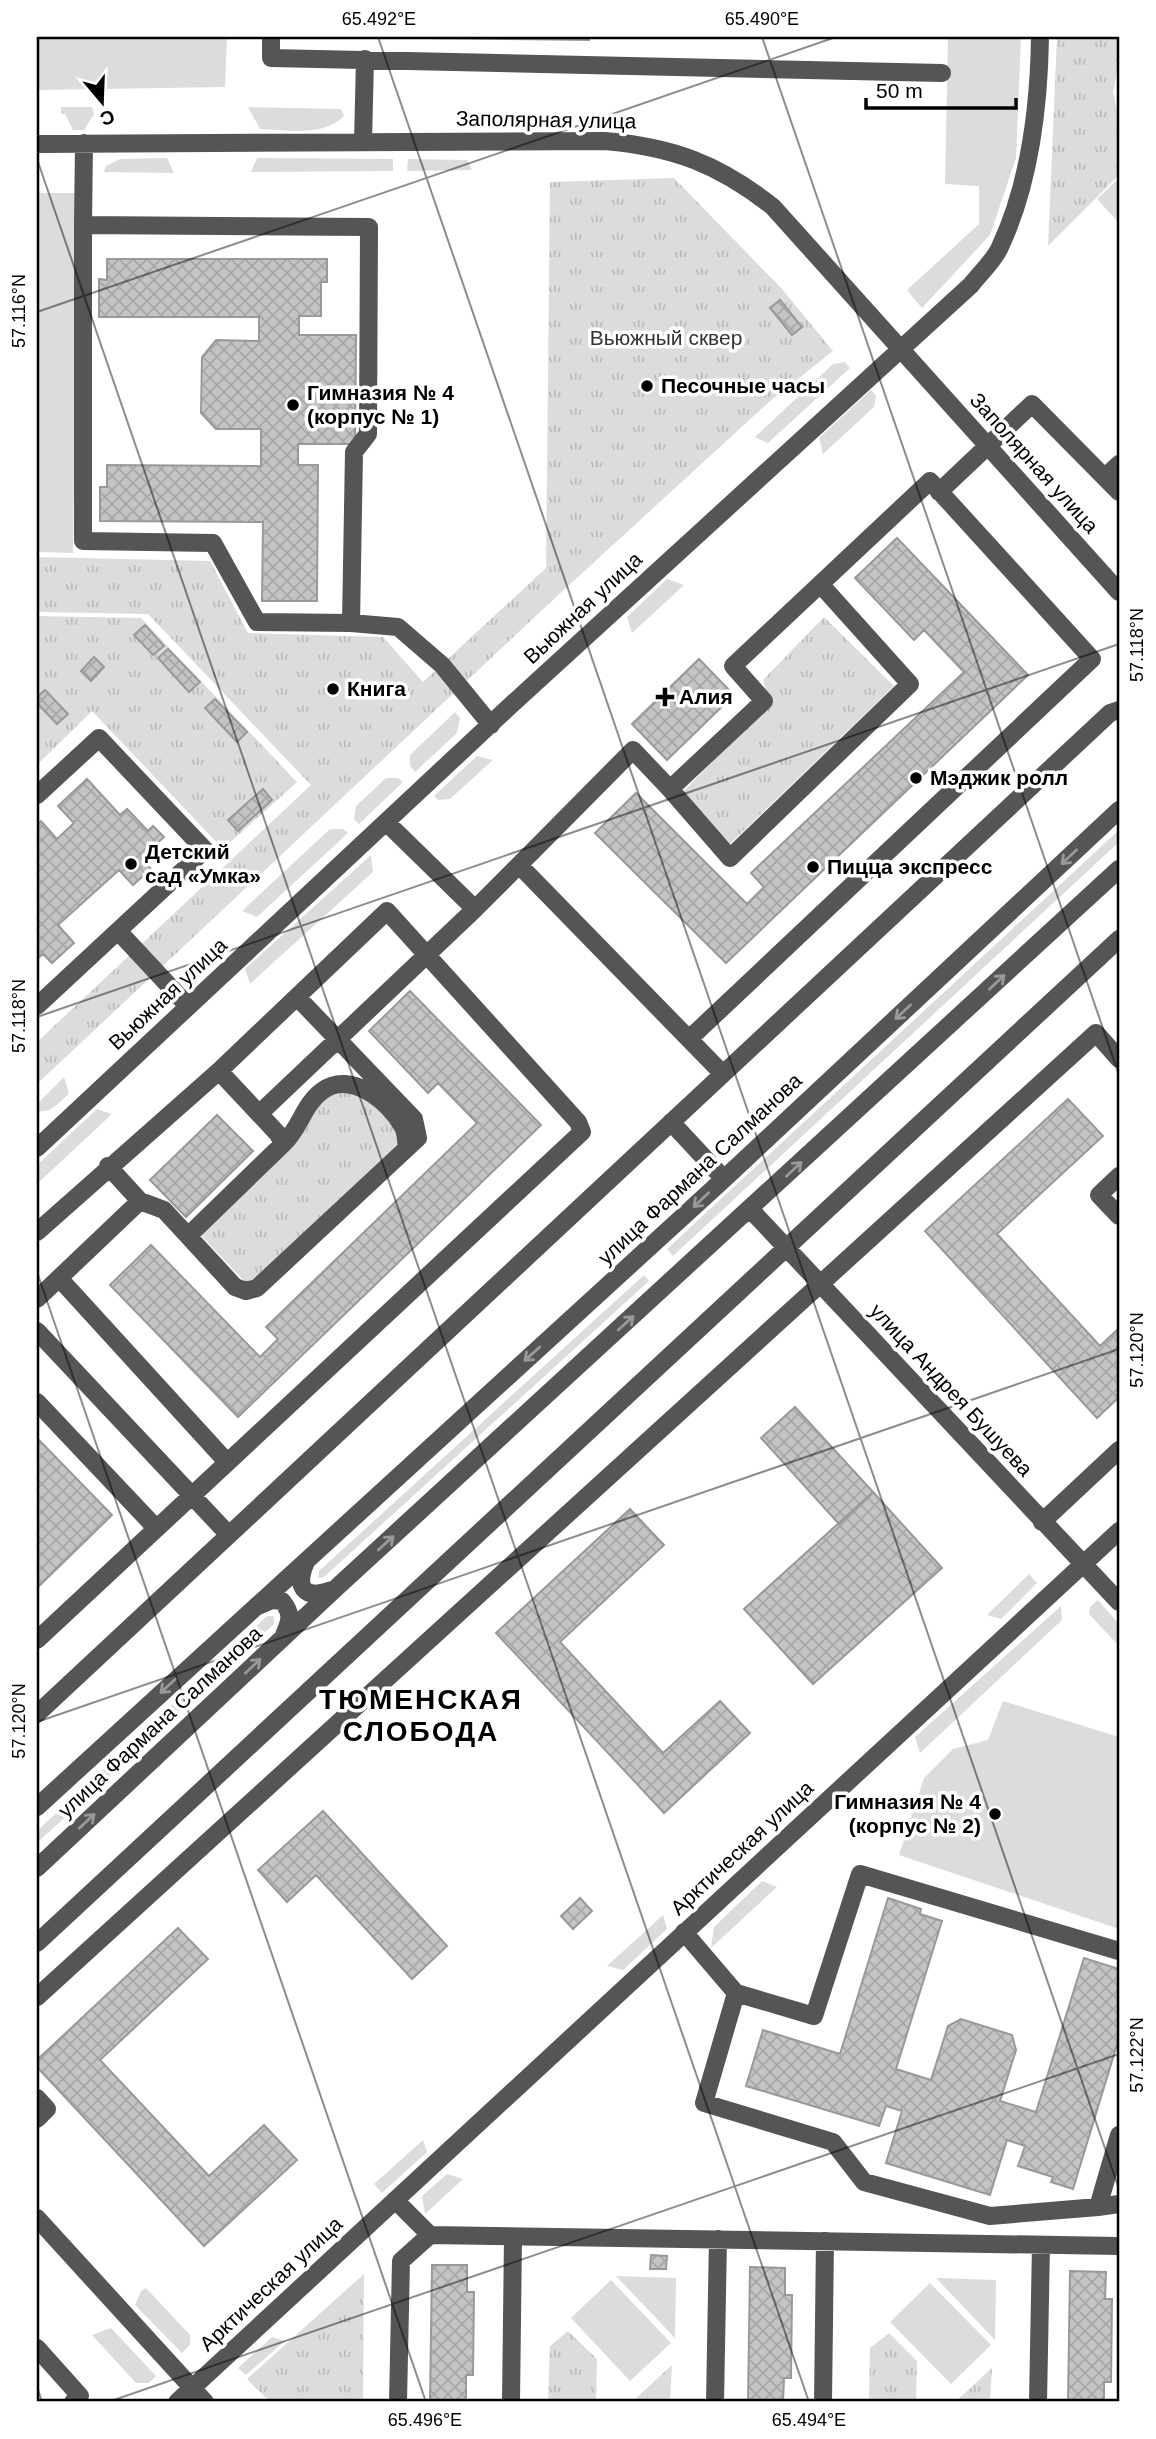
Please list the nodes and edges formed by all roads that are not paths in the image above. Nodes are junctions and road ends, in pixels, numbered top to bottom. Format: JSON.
{"nodes":[{"id":1,"x":271,"y":37,"type":"edge"},
{"id":2,"x":1040,"y":37,"type":"edge"},
{"id":3,"x":365,"y":59,"type":"junction"},
{"id":4,"x":942,"y":73,"type":"dead end"},
{"id":5,"x":363,"y":142,"type":"junction"},
{"id":6,"x":84,"y":143,"type":"junction"},
{"id":7,"x":37,"y":144,"type":"edge"},
{"id":8,"x":83,"y":225,"type":"junction"},
{"id":9,"x":901,"y":348,"type":"junction"},
{"id":10,"x":988,"y":445,"type":"junction"},
{"id":11,"x":1119,"y":464,"type":"edge"},
{"id":12,"x":1105,"y":477,"type":"junction"},
{"id":13,"x":939,"y":492,"type":"junction"},
{"id":14,"x":1119,"y":492,"type":"edge"},
{"id":15,"x":821,"y":585,"type":"junction"},
{"id":16,"x":1119,"y":592,"type":"edge"},
{"id":17,"x":351,"y":623,"type":"junction"},
{"id":18,"x":1119,"y":710,"type":"edge"},
{"id":19,"x":491,"y":725,"type":"junction"},
{"id":20,"x":670,"y":789,"type":"junction"},
{"id":21,"x":37,"y":795,"type":"edge"},
{"id":22,"x":1119,"y":810,"type":"edge"},
{"id":23,"x":386,"y":822,"type":"junction"},
{"id":24,"x":519,"y":865,"type":"junction"},
{"id":25,"x":1119,"y":869,"type":"edge"},
{"id":26,"x":475,"y":909,"type":"junction"},
{"id":27,"x":119,"y":932,"type":"junction"},
{"id":28,"x":1119,"y":939,"type":"edge"},
{"id":29,"x":428,"y":955,"type":"junction"},
{"id":30,"x":298,"y":997,"type":"junction"},
{"id":31,"x":37,"y":1006,"type":"edge"},
{"id":32,"x":188,"y":1006,"type":"junction"},
{"id":33,"x":339,"y":1037,"type":"junction"},
{"id":34,"x":689,"y":1039,"type":"junction"},
{"id":35,"x":1119,"y":1059,"type":"edge"},
{"id":36,"x":219,"y":1071,"type":"junction"},
{"id":37,"x":723,"y":1074,"type":"junction"},
{"id":38,"x":259,"y":1114,"type":"junction"},
{"id":39,"x":671,"y":1122,"type":"junction"},
{"id":40,"x":283,"y":1144,"type":"junction"},
{"id":41,"x":38,"y":1145,"type":"edge"},
{"id":42,"x":407,"y":1148,"type":"junction"},
{"id":43,"x":108,"y":1166,"type":"junction"},
{"id":44,"x":1119,"y":1176,"type":"edge"},
{"id":45,"x":723,"y":1179,"type":"junction"},
{"id":46,"x":140,"y":1202,"type":"junction"},
{"id":47,"x":750,"y":1209,"type":"junction"},
{"id":48,"x":1119,"y":1216,"type":"edge"},
{"id":49,"x":37,"y":1232,"type":"edge"},
{"id":50,"x":188,"y":1236,"type":"junction"},
{"id":51,"x":786,"y":1247,"type":"junction"},
{"id":52,"x":59,"y":1278,"type":"junction"},
{"id":53,"x":821,"y":1283,"type":"junction"},
{"id":54,"x":37,"y":1299,"type":"edge"},
{"id":55,"x":37,"y":1331,"type":"edge"},
{"id":56,"x":37,"y":1402,"type":"edge"},
{"id":57,"x":1119,"y":1450,"type":"edge"},
{"id":58,"x":227,"y":1462,"type":"junction"},
{"id":59,"x":191,"y":1496,"type":"junction"},
{"id":60,"x":1042,"y":1522,"type":"junction"},
{"id":61,"x":156,"y":1528,"type":"junction"},
{"id":62,"x":1119,"y":1531,"type":"edge"},
{"id":63,"x":229,"y":1535,"type":"junction"},
{"id":64,"x":309,"y":1557,"type":"junction"},
{"id":65,"x":1082,"y":1564,"type":"junction"},
{"id":66,"x":335,"y":1589,"type":"junction"},
{"id":67,"x":1119,"y":1602,"type":"edge"},
{"id":68,"x":254,"y":1607,"type":"junction"},
{"id":69,"x":283,"y":1638,"type":"junction"},
{"id":70,"x":37,"y":1640,"type":"edge"},
{"id":71,"x":37,"y":1714,"type":"edge"},
{"id":72,"x":37,"y":1807,"type":"edge"},
{"id":73,"x":37,"y":1868,"type":"edge"},
{"id":74,"x":684,"y":1932,"type":"junction"},
{"id":75,"x":37,"y":1943,"type":"edge"},
{"id":76,"x":1119,"y":1951,"type":"edge"},
{"id":77,"x":736,"y":1993,"type":"junction"},
{"id":78,"x":37,"y":1997,"type":"edge"},
{"id":79,"x":37,"y":2098,"type":"edge"},
{"id":80,"x":37,"y":2119,"type":"edge"},
{"id":81,"x":1119,"y":2135,"type":"edge"},
{"id":82,"x":396,"y":2200,"type":"junction"},
{"id":83,"x":1119,"y":2204,"type":"edge"},
{"id":84,"x":1098,"y":2207,"type":"junction"},
{"id":85,"x":37,"y":2218,"type":"edge"},
{"id":86,"x":430,"y":2235,"type":"junction"},
{"id":87,"x":513,"y":2236,"type":"junction"},
{"id":88,"x":718,"y":2239,"type":"junction"},
{"id":89,"x":825,"y":2241,"type":"junction"},
{"id":90,"x":1041,"y":2245,"type":"junction"},
{"id":91,"x":1119,"y":2246,"type":"edge"},
{"id":92,"x":37,"y":2348,"type":"edge"},
{"id":93,"x":192,"y":2389,"type":"junction"},
{"id":94,"x":73,"y":2402,"type":"edge"},
{"id":95,"x":177,"y":2402,"type":"edge"},
{"id":96,"x":205,"y":2402,"type":"edge"},
{"id":97,"x":398,"y":2402,"type":"edge"},
{"id":98,"x":511,"y":2402,"type":"edge"},
{"id":99,"x":715,"y":2402,"type":"edge"},
{"id":100,"x":822,"y":2402,"type":"edge"},
{"id":101,"x":1038,"y":2402,"type":"edge"}],
"edges":[{"from":1,"to":3,"type":"street"},
{"from":2,"to":9,"type":"street","name":"Вьюжная улица"},
{"from":3,"to":4,"type":"street"},
{"from":3,"to":5,"type":"street"},
{"from":5,"to":6,"type":"street","name":"Заполярная улица"},
{"from":5,"to":9,"type":"street","name":"Заполярная улица"},
{"from":6,"to":7,"type":"street","name":"Заполярная улица"},
{"from":6,"to":8,"type":"street"},
{"from":8,"to":17,"type":"street"},
{"from":8,"to":17,"type":"street"},
{"from":9,"to":10,"type":"street","name":"Заполярная улица"},
{"from":9,"to":19,"type":"street","name":"Вьюжная улица"},
{"from":10,"to":12,"type":"street"},
{"from":10,"to":13,"type":"street"},
{"from":10,"to":16,"type":"street","name":"Заполярная улица"},
{"from":11,"to":12,"type":"street"},
{"from":12,"to":14,"type":"street"},
{"from":13,"to":15,"type":"street"},
{"from":13,"to":34,"type":"street"},
{"from":15,"to":20,"type":"street"},
{"from":15,"to":20,"type":"street"},
{"from":17,"to":19,"type":"street"},
{"from":18,"to":37,"type":"street"},
{"from":19,"to":23,"type":"street","name":"Вьюжная улица"},
{"from":20,"to":24,"type":"street"},
{"from":21,"to":27,"type":"street"},
{"from":22,"to":45,"type":"street","name":"улица Фармана Салманова","one_way":true},
{"from":23,"to":26,"type":"street"},
{"from":23,"to":32,"type":"street","name":"Вьюжная улица"},
{"from":24,"to":26,"type":"street"},
{"from":24,"to":34,"type":"street"},
{"from":47,"to":25,"type":"street","name":"улица Фармана Салманова","one_way":true},
{"from":26,"to":29,"type":"street"},
{"from":27,"to":31,"type":"street"},
{"from":27,"to":32,"type":"street"},
{"from":28,"to":51,"type":"street"},
{"from":29,"to":30,"type":"street"},
{"from":29,"to":33,"type":"street"},
{"from":29,"to":58,"type":"street"},
{"from":30,"to":33,"type":"street"},
{"from":30,"to":36,"type":"street"},
{"from":32,"to":41,"type":"street","name":"Вьюжная улица"},
{"from":33,"to":38,"type":"street"},
{"from":33,"to":42,"type":"street"},
{"from":34,"to":37,"type":"street"},
{"from":35,"to":53,"type":"street"},
{"from":36,"to":38,"type":"street"},
{"from":36,"to":43,"type":"street"},
{"from":37,"to":39,"type":"street"},
{"from":38,"to":40,"type":"street"},
{"from":39,"to":45,"type":"street"},
{"from":39,"to":63,"type":"street"},
{"from":40,"to":42,"type":"street"},
{"from":40,"to":50,"type":"street"},
{"from":42,"to":50,"type":"street"},
{"from":43,"to":46,"type":"street"},
{"from":43,"to":49,"type":"street"},
{"from":44,"to":48,"type":"street"},
{"from":45,"to":64,"type":"street","name":"улица Фармана Салманова","one_way":true},
{"from":46,"to":50,"type":"street"},
{"from":46,"to":52,"type":"street"},
{"from":47,"to":51,"type":"street","name":"улица Андрея Бушуева"},
{"from":66,"to":47,"type":"street","name":"улица Фармана Салманова","one_way":true},
{"from":51,"to":53,"type":"street","name":"улица Андрея Бушуева"},
{"from":51,"to":75,"type":"street"},
{"from":52,"to":54,"type":"street"},
{"from":52,"to":58,"type":"street"},
{"from":53,"to":60,"type":"street","name":"улица Андрея Бушуева"},
{"from":53,"to":78,"type":"street"},
{"from":55,"to":59,"type":"street"},
{"from":56,"to":61,"type":"street"},
{"from":57,"to":60,"type":"street"},
{"from":58,"to":59,"type":"street"},
{"from":59,"to":61,"type":"street"},
{"from":59,"to":63,"type":"street"},
{"from":60,"to":65,"type":"street","name":"улица Андрея Бушуева"},
{"from":61,"to":70,"type":"street"},
{"from":62,"to":65,"type":"street","name":"Арктическая улица"},
{"from":63,"to":71,"type":"street"},
{"from":64,"to":66,"type":"street"},
{"from":64,"to":68,"type":"street","name":"улица Фармана Салманова"},
{"from":65,"to":67,"type":"street","name":"улица Андрея Бушуева"},
{"from":65,"to":74,"type":"street","name":"Арктическая улица"},
{"from":66,"to":69,"type":"street","name":"улица Фармана Салманова"},
{"from":68,"to":69,"type":"street","name":"улица Фармана Салманова"},
{"from":68,"to":72,"type":"street","name":"улица Фармана Салманова","one_way":true},
{"from":73,"to":69,"type":"street","name":"улица Фармана Салманова","one_way":true},
{"from":74,"to":77,"type":"street"},
{"from":74,"to":82,"type":"street","name":"Арктическая улица"},
{"from":76,"to":77,"type":"street"},
{"from":77,"to":84,"type":"street"},
{"from":79,"to":80,"type":"street"},
{"from":81,"to":84,"type":"street"},
{"from":82,"to":86,"type":"street"},
{"from":82,"to":93,"type":"street","name":"Арктическая улица"},
{"from":83,"to":84,"type":"street"},
{"from":85,"to":93,"type":"street"},
{"from":86,"to":87,"type":"street"},
{"from":86,"to":97,"type":"street"},
{"from":87,"to":88,"type":"street"},
{"from":87,"to":98,"type":"street"},
{"from":88,"to":89,"type":"street"},
{"from":88,"to":99,"type":"street"},
{"from":89,"to":90,"type":"street"},
{"from":89,"to":100,"type":"street"},
{"from":90,"to":91,"type":"street"},
{"from":90,"to":101,"type":"street"},
{"from":92,"to":94,"type":"street"},
{"from":93,"to":95,"type":"street","name":"Арктическая улица"},
{"from":93,"to":96,"type":"street"}]}
